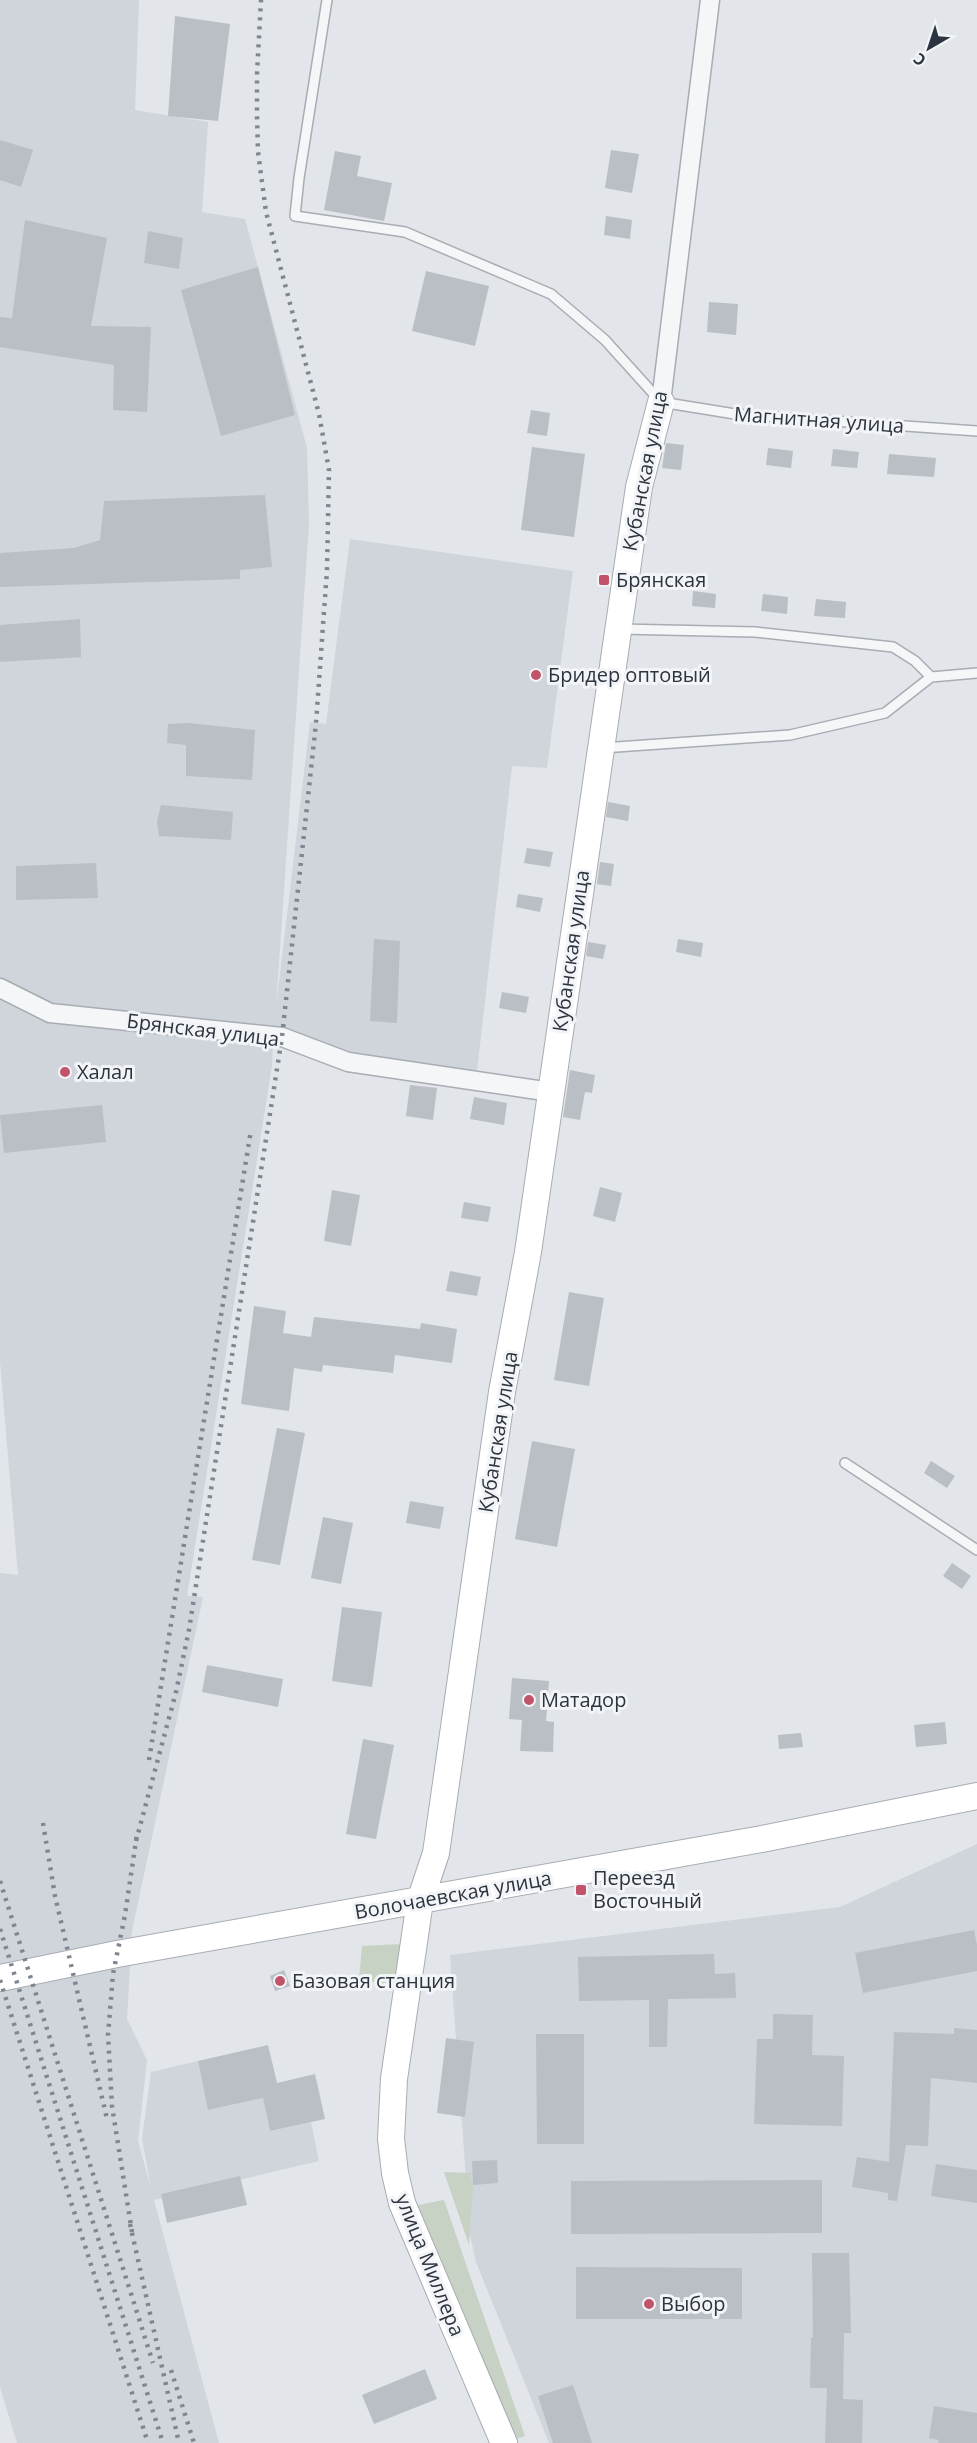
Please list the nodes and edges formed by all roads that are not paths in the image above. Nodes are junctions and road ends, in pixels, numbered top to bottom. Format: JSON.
{"nodes":[{"id":1,"x":327,"y":0,"type":"edge"},
{"id":2,"x":710,"y":0,"type":"edge"},
{"id":3,"x":661,"y":402,"type":"junction"},
{"id":4,"x":977,"y":431,"type":"edge"},
{"id":5,"x":617,"y":629,"type":"junction"},
{"id":6,"x":977,"y":673,"type":"edge"},
{"id":7,"x":931,"y":677,"type":"junction"},
{"id":8,"x":600,"y":748,"type":"junction"},
{"id":9,"x":0,"y":988,"type":"edge"},
{"id":10,"x":551,"y":1092,"type":"junction"},
{"id":11,"x":845,"y":1463,"type":"dead end"},
{"id":12,"x":977,"y":1550,"type":"edge"},
{"id":13,"x":977,"y":1796,"type":"edge"},
{"id":14,"x":420,"y":1901,"type":"junction"},
{"id":15,"x":0,"y":1978,"type":"edge"},
{"id":16,"x":504,"y":2443,"type":"edge"}],
"edges":[{"from":1,"to":3,"type":"lane"},
{"from":2,"to":3,"type":"street","name":"Кубанская улица"},
{"from":3,"to":4,"type":"lane","name":"Магнитная улица"},
{"from":3,"to":5,"type":"main road","name":"Кубанская улица"},
{"from":5,"to":7,"type":"lane"},
{"from":5,"to":8,"type":"main road","name":"Кубанская улица"},
{"from":6,"to":7,"type":"lane"},
{"from":7,"to":8,"type":"lane"},
{"from":8,"to":10,"type":"main road","name":"Кубанская улица"},
{"from":9,"to":10,"type":"street","name":"Брянская улица"},
{"from":10,"to":14,"type":"main road","name":"Кубанская улица"},
{"from":11,"to":12,"type":"lane"},
{"from":13,"to":14,"type":"main road","name":"Волочаевская улица"},
{"from":14,"to":15,"type":"main road","name":"Волочаевская улица"},
{"from":14,"to":16,"type":"main road","name":"улица Миллера"}]}
